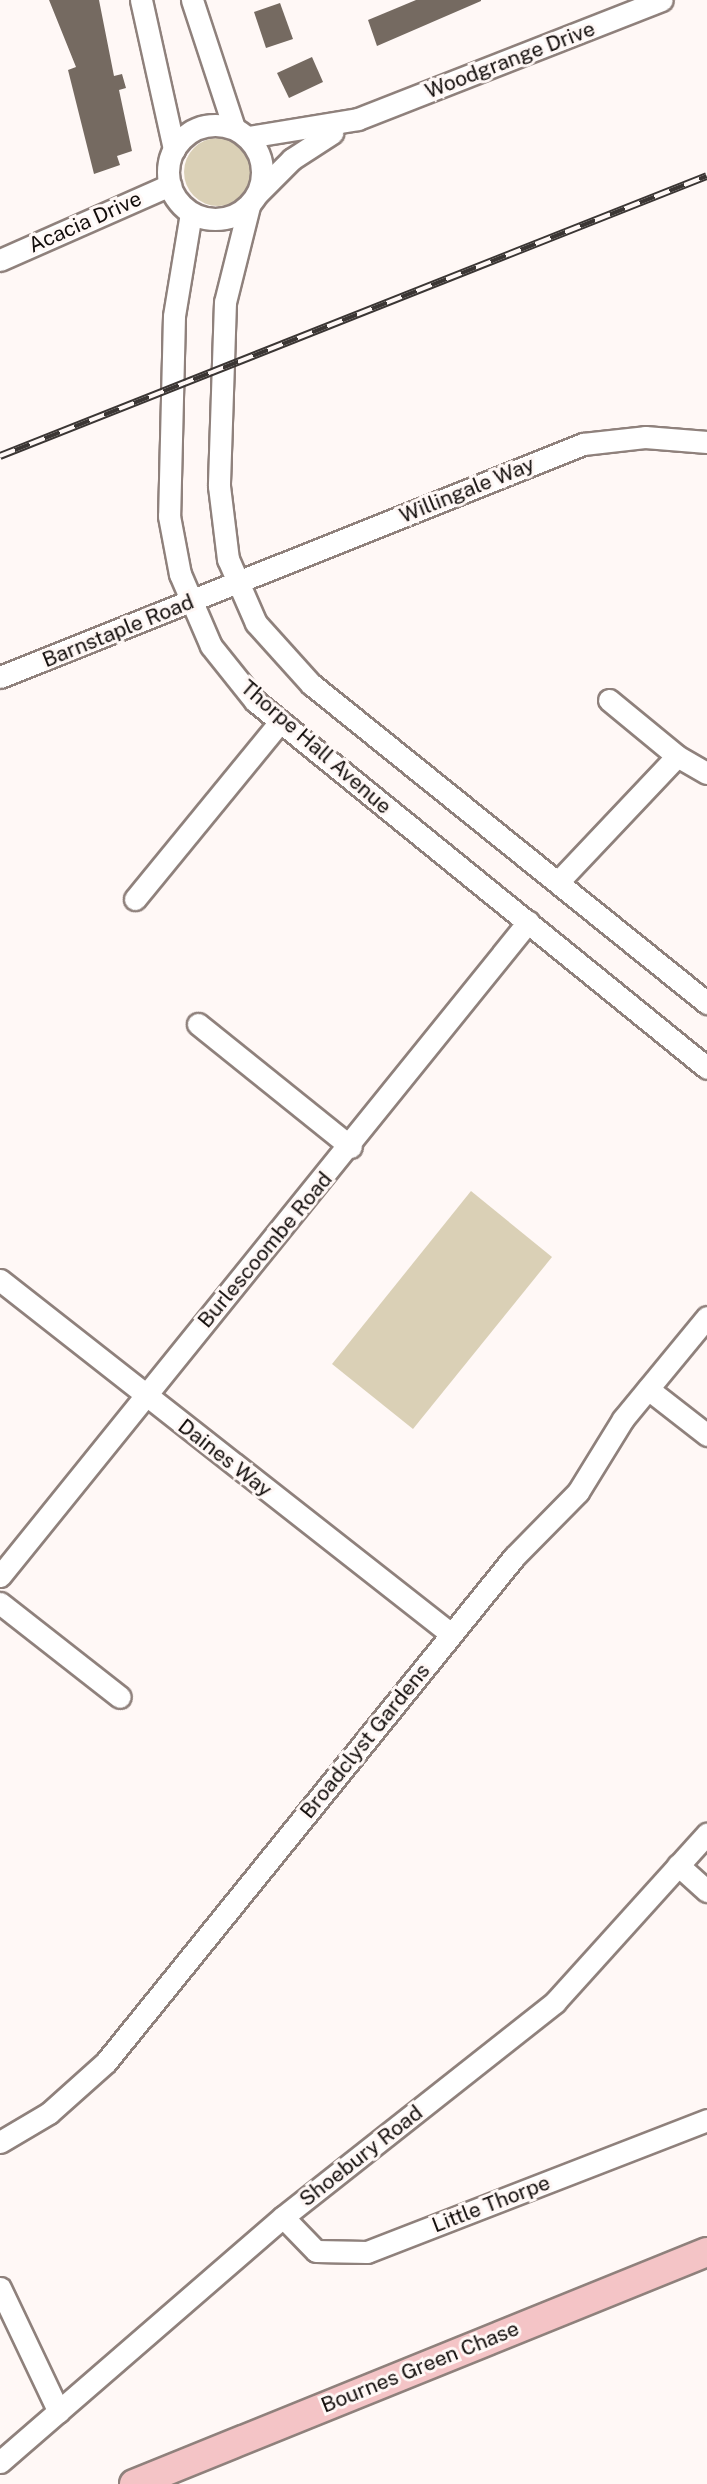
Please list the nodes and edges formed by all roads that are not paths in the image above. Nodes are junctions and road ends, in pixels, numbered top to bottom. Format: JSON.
{"nodes":[{"id":1,"x":141,"y":0,"type":"edge"},
{"id":2,"x":192,"y":0,"type":"edge"},
{"id":3,"x":662,"y":0,"type":"edge"},
{"id":4,"x":358,"y":119,"type":"junction"},
{"id":5,"x":241,"y":133,"type":"junction"},
{"id":6,"x":174,"y":149,"type":"junction"},
{"id":7,"x":170,"y":185,"type":"junction"},
{"id":8,"x":253,"y":200,"type":"junction"},
{"id":9,"x":191,"y":213,"type":"junction"},
{"id":10,"x":0,"y":260,"type":"edge"},
{"id":11,"x":707,"y":442,"type":"edge"},
{"id":12,"x":236,"y":585,"type":"junction"},
{"id":13,"x":189,"y":602,"type":"junction"},
{"id":14,"x":0,"y":677,"type":"edge"},
{"id":15,"x":609,"y":700,"type":"dead end"},
{"id":16,"x":280,"y":722,"type":"junction"},
{"id":17,"x":677,"y":756,"type":"junction"},
{"id":18,"x":707,"y":773,"type":"edge"},
{"id":19,"x":558,"y":883,"type":"junction"},
{"id":20,"x":135,"y":899,"type":"dead end"},
{"id":21,"x":528,"y":922,"type":"junction"},
{"id":22,"x":707,"y":1003,"type":"edge"},
{"id":23,"x":198,"y":1024,"type":"dead end"},
{"id":24,"x":707,"y":1068,"type":"edge"},
{"id":25,"x":351,"y":1147,"type":"junction"},
{"id":26,"x":0,"y":1280,"type":"edge"},
{"id":27,"x":707,"y":1317,"type":"edge"},
{"id":28,"x":648,"y":1389,"type":"junction"},
{"id":29,"x":145,"y":1395,"type":"junction"},
{"id":30,"x":707,"y":1435,"type":"edge"},
{"id":31,"x":0,"y":1576,"type":"edge"},
{"id":32,"x":0,"y":1603,"type":"edge"},
{"id":33,"x":450,"y":1634,"type":"junction"},
{"id":34,"x":120,"y":1697,"type":"dead end"},
{"id":35,"x":707,"y":1834,"type":"edge"},
{"id":36,"x":678,"y":1866,"type":"junction"},
{"id":37,"x":707,"y":1891,"type":"edge"},
{"id":38,"x":707,"y":2120,"type":"edge"},
{"id":39,"x":0,"y":2142,"type":"edge"},
{"id":40,"x":283,"y":2217,"type":"junction"},
{"id":41,"x":707,"y":2252,"type":"edge"},
{"id":42,"x":0,"y":2288,"type":"edge"},
{"id":43,"x":59,"y":2412,"type":"junction"},
{"id":44,"x":0,"y":2462,"type":"edge"},
{"id":45,"x":134,"y":2484,"type":"edge"}],
"edges":[{"from":1,"to":6,"type":"street"},
{"from":2,"to":5,"type":"street"},
{"from":3,"to":4,"type":"street","name":"Woodgrange Drive"},
{"from":4,"to":5,"type":"street","name":"Woodgrange Drive"},
{"from":4,"to":8,"type":"street","name":"Woodgrange Drive"},
{"from":5,"to":6,"type":"street"},
{"from":5,"to":8,"type":"street"},
{"from":6,"to":7,"type":"street"},
{"from":7,"to":9,"type":"street"},
{"from":7,"to":10,"type":"street","name":"Acacia Drive"},
{"from":8,"to":9,"type":"street"},
{"from":8,"to":12,"type":"street"},
{"from":9,"to":13,"type":"street","name":"Thorpe Hall Avenue"},
{"from":11,"to":12,"type":"street","name":"Willingale Way"},
{"from":12,"to":13,"type":"street","name":"Barnstaple Road"},
{"from":12,"to":19,"type":"street"},
{"from":13,"to":14,"type":"street","name":"Barnstaple Road"},
{"from":13,"to":16,"type":"street","name":"Thorpe Hall Avenue"},
{"from":15,"to":17,"type":"street"},
{"from":16,"to":20,"type":"street"},
{"from":16,"to":21,"type":"street","name":"Thorpe Hall Avenue"},
{"from":17,"to":18,"type":"street"},
{"from":17,"to":19,"type":"street"},
{"from":19,"to":22,"type":"street"},
{"from":21,"to":24,"type":"street","name":"Thorpe Hall Avenue"},
{"from":21,"to":25,"type":"street","name":"Burlescoombe Road"},
{"from":23,"to":25,"type":"street"},
{"from":25,"to":29,"type":"street","name":"Burlescoombe Road"},
{"from":26,"to":29,"type":"street","name":"Daines Way"},
{"from":27,"to":28,"type":"street","name":"Broadclyst Gardens"},
{"from":28,"to":30,"type":"street"},
{"from":28,"to":33,"type":"street","name":"Broadclyst Gardens"},
{"from":29,"to":31,"type":"street","name":"Burlescoombe Road"},
{"from":29,"to":33,"type":"street","name":"Daines Way"},
{"from":32,"to":34,"type":"street"},
{"from":33,"to":39,"type":"street","name":"Broadclyst Gardens"},
{"from":35,"to":36,"type":"street","name":"Shoebury Road"},
{"from":36,"to":37,"type":"street"},
{"from":36,"to":40,"type":"street","name":"Shoebury Road"},
{"from":38,"to":40,"type":"street","name":"Little Thorpe"},
{"from":40,"to":43,"type":"street","name":"Shoebury Road"},
{"from":41,"to":45,"type":"main road","name":"Bournes Green Chase"},
{"from":42,"to":43,"type":"street"},
{"from":43,"to":44,"type":"street","name":"Shoebury Road"}]}
